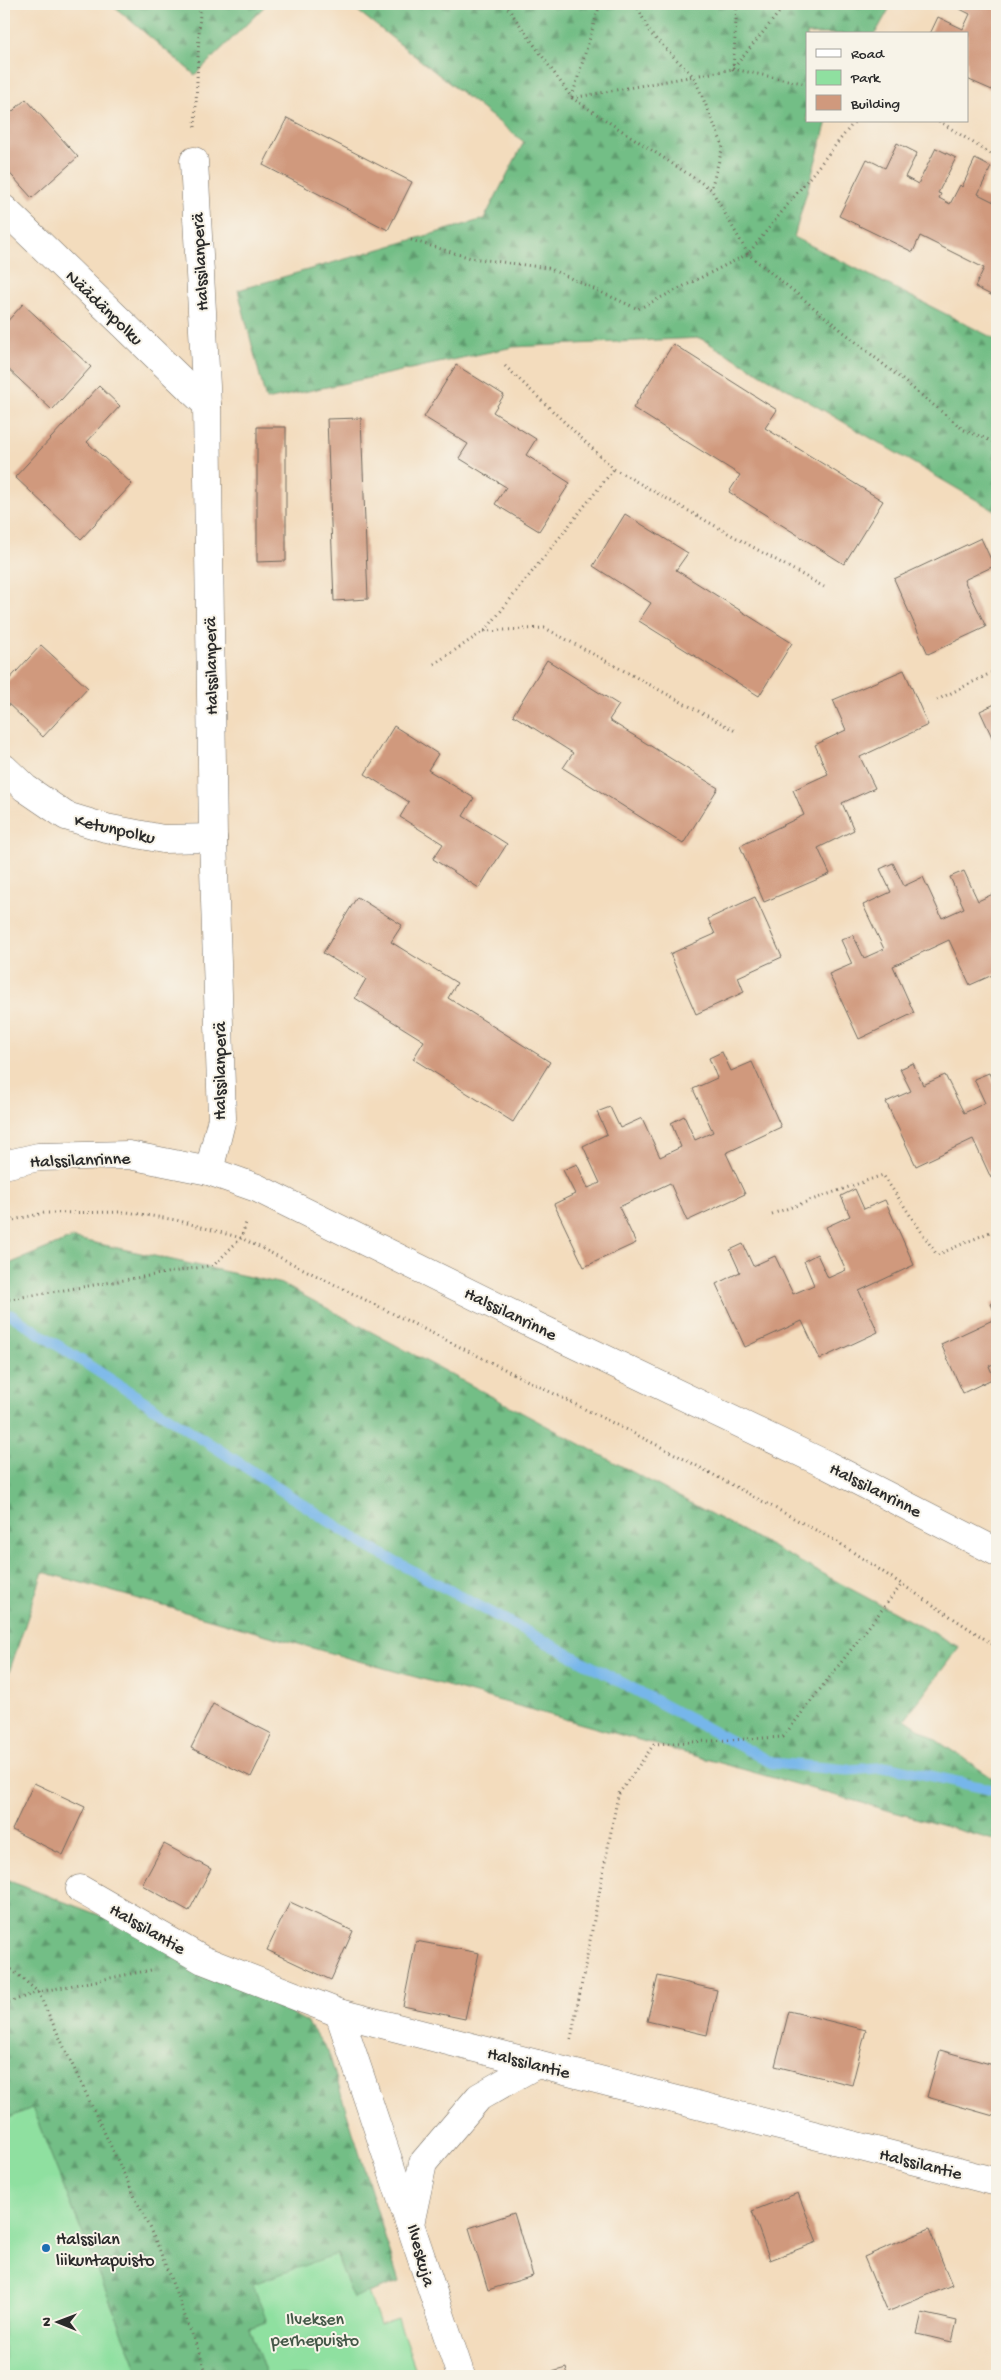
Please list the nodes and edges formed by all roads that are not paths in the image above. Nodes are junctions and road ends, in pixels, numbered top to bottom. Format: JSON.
{"nodes":[{"id":1,"x":194,"y":161,"type":"road end"},
{"id":2,"x":4,"y":209,"type":"edge"},
{"id":3,"x":207,"y":405,"type":"junction"},
{"id":4,"x":4,"y":768,"type":"edge"},
{"id":5,"x":213,"y":838,"type":"junction"},
{"id":6,"x":4,"y":1165,"type":"edge"},
{"id":7,"x":209,"y":1171,"type":"junction"},
{"id":8,"x":997,"y":1552,"type":"edge"},
{"id":9,"x":80,"y":1889,"type":"dead end"},
{"id":10,"x":339,"y":2013,"type":"junction"},
{"id":11,"x":538,"y":2064,"type":"junction"},
{"id":12,"x":997,"y":2182,"type":"edge"},
{"id":13,"x":410,"y":2224,"type":"junction"},
{"id":14,"x":461,"y":2376,"type":"edge"}],
"edges":[{"from":1,"to":3,"type":"street","name":"Halssilanperä"},
{"from":2,"to":3,"type":"street","name":"Näädänpolku"},
{"from":3,"to":5,"type":"street","name":"Halssilanperä"},
{"from":4,"to":5,"type":"street","name":"Ketunpolku"},
{"from":5,"to":7,"type":"street","name":"Halssilanperä"},
{"from":6,"to":7,"type":"street","name":"Halssilanrinne"},
{"from":7,"to":8,"type":"street","name":"Halssilanrinne"},
{"from":9,"to":10,"type":"street","name":"Halssilantie"},
{"from":10,"to":11,"type":"street","name":"Halssilantie"},
{"from":10,"to":13,"type":"street"},
{"from":11,"to":12,"type":"street","name":"Halssilantie"},
{"from":11,"to":13,"type":"street","name":"Ilveskuja"},
{"from":13,"to":14,"type":"street","name":"Ilveskuja"}]}
